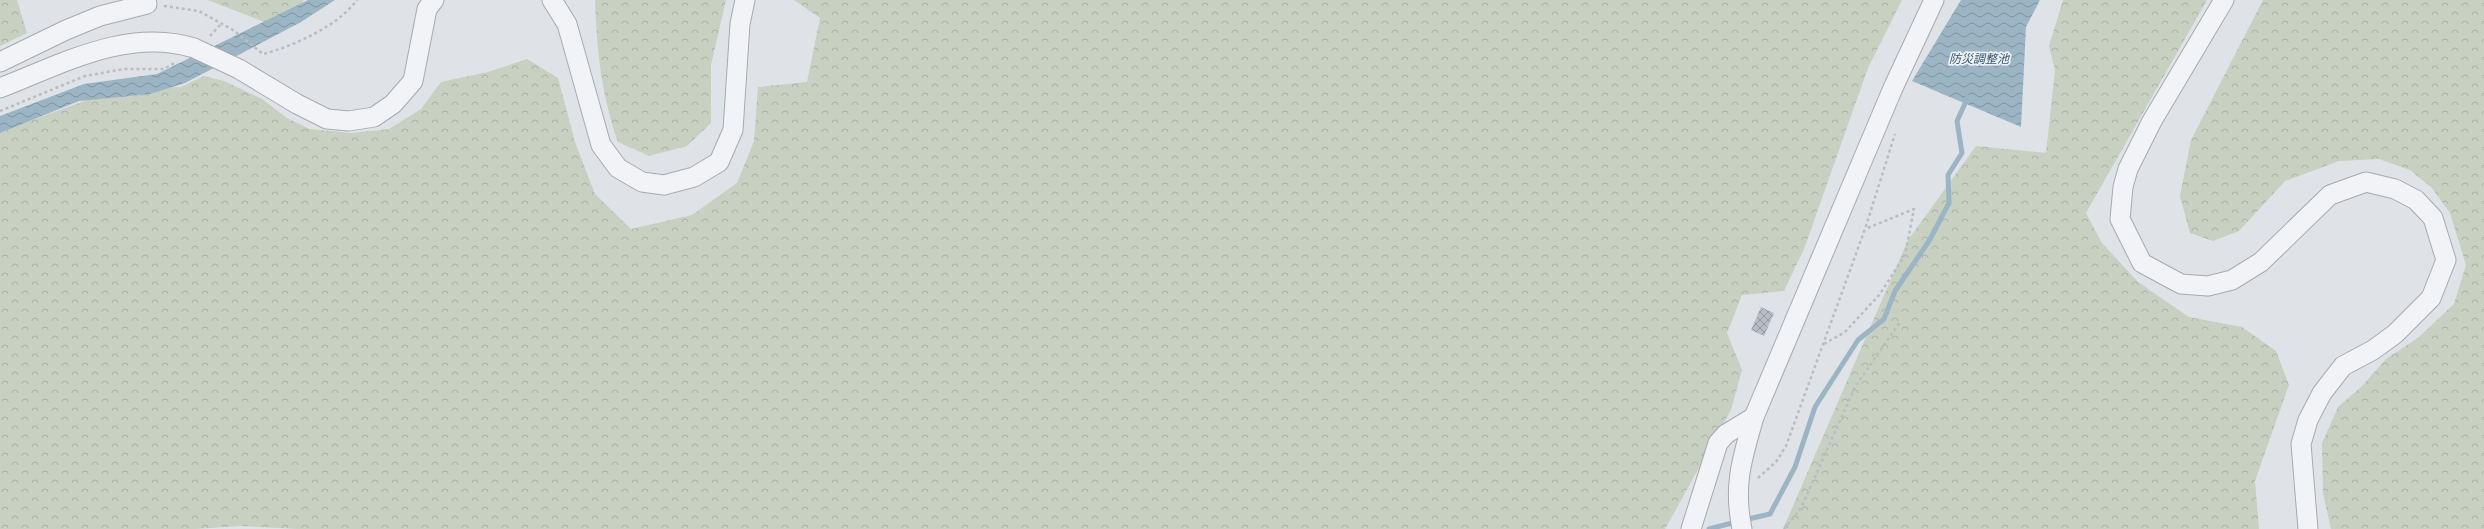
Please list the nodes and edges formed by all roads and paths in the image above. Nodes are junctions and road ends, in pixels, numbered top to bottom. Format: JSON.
{"nodes":[{"id":1,"x":357,"y":0,"type":"edge"},
{"id":2,"x":434,"y":0,"type":"edge"},
{"id":3,"x":552,"y":0,"type":"edge"},
{"id":4,"x":745,"y":0,"type":"edge"},
{"id":5,"x":1934,"y":0,"type":"edge"},
{"id":6,"x":2224,"y":0,"type":"edge"},
{"id":7,"x":146,"y":2,"type":"edge"},
{"id":8,"x":222,"y":23,"type":"junction"},
{"id":9,"x":194,"y":49,"type":"junction"},
{"id":10,"x":0,"y":62,"type":"edge"},
{"id":11,"x":0,"y":88,"type":"edge"},
{"id":12,"x":0,"y":111,"type":"edge"},
{"id":13,"x":1897,"y":127,"type":"dead end"},
{"id":14,"x":1865,"y":229,"type":"junction"},
{"id":15,"x":1900,"y":322,"type":"dead end"},
{"id":16,"x":1824,"y":344,"type":"junction"},
{"id":17,"x":1754,"y":417,"type":"junction"},
{"id":18,"x":1738,"y":501,"type":"junction"},
{"id":19,"x":1691,"y":529,"type":"edge"},
{"id":20,"x":1742,"y":529,"type":"edge"},
{"id":21,"x":1784,"y":529,"type":"edge"},
{"id":22,"x":2308,"y":529,"type":"edge"}],
"edges":[{"from":1,"to":8,"type":"path"},
{"from":2,"to":9,"type":"street","bridge":true},
{"from":3,"to":4,"type":"street"},
{"from":5,"to":17,"type":"street"},
{"from":6,"to":22,"type":"street"},
{"from":7,"to":8,"type":"path"},
{"from":7,"to":10,"type":"street"},
{"from":8,"to":9,"type":"path"},
{"from":9,"to":11,"type":"street"},
{"from":9,"to":12,"type":"path"},
{"from":13,"to":14,"type":"path"},
{"from":14,"to":16,"type":"path"},
{"from":14,"to":16,"type":"path"},
{"from":15,"to":21,"type":"path"},
{"from":16,"to":18,"type":"path"},
{"from":17,"to":18,"type":"street"},
{"from":17,"to":19,"type":"street"},
{"from":18,"to":20,"type":"street"}]}
